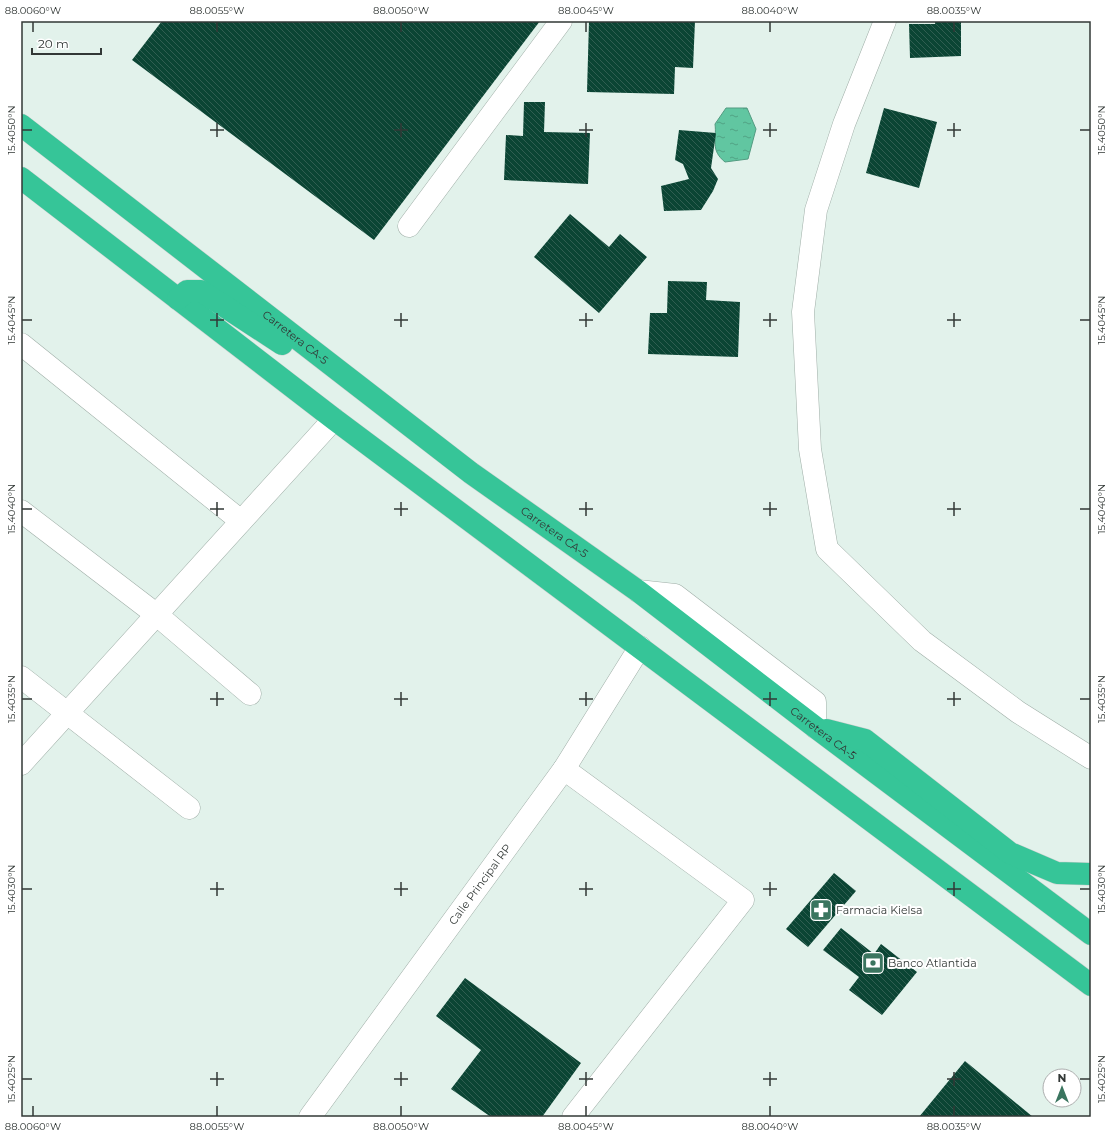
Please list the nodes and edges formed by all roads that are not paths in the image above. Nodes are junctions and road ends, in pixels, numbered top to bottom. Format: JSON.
{"nodes":[{"id":1,"x":561,"y":21,"type":"edge"},
{"id":2,"x":886,"y":21,"type":"edge"},
{"id":3,"x":21,"y":125,"type":"edge"},
{"id":4,"x":21,"y":178,"type":"edge"},
{"id":5,"x":410,"y":226,"type":"dead end"},
{"id":6,"x":178,"y":300,"type":"junction"},
{"id":7,"x":21,"y":344,"type":"edge"},
{"id":8,"x":334,"y":419,"type":"junction"},
{"id":9,"x":420,"y":435,"type":"junction"},
{"id":10,"x":21,"y":511,"type":"edge"},
{"id":11,"x":242,"y":521,"type":"junction"},
{"id":12,"x":157,"y":615,"type":"junction"},
{"id":13,"x":640,"y":647,"type":"junction"},
{"id":14,"x":21,"y":677,"type":"edge"},
{"id":15,"x":250,"y":694,"type":"dead end"},
{"id":16,"x":68,"y":713,"type":"junction"},
{"id":17,"x":816,"y":728,"type":"junction"},
{"id":18,"x":1091,"y":758,"type":"edge"},
{"id":19,"x":21,"y":764,"type":"edge"},
{"id":20,"x":564,"y":769,"type":"junction"},
{"id":21,"x":189,"y":808,"type":"dead end"},
{"id":22,"x":1091,"y":874,"type":"edge"},
{"id":23,"x":1091,"y":934,"type":"edge"},
{"id":24,"x":1091,"y":985,"type":"edge"},
{"id":25,"x":310,"y":1117,"type":"edge"},
{"id":26,"x":574,"y":1117,"type":"edge"}],
"edges":[{"from":1,"to":5,"type":"street"},
{"from":2,"to":18,"type":"street"},
{"from":3,"to":9,"type":"highway","name":"Carretera CA-5"},
{"from":4,"to":6,"type":"highway"},
{"from":6,"to":8,"type":"highway"},
{"from":6,"to":9,"type":"highway"},
{"from":7,"to":11,"type":"street"},
{"from":8,"to":11,"type":"street"},
{"from":8,"to":13,"type":"highway"},
{"from":9,"to":17,"type":"highway","name":"Carretera CA-5"},
{"from":10,"to":12,"type":"street"},
{"from":11,"to":12,"type":"street"},
{"from":12,"to":15,"type":"street"},
{"from":12,"to":16,"type":"street"},
{"from":13,"to":20,"type":"street","name":"Calle Principal RP"},
{"from":13,"to":24,"type":"highway"},
{"from":14,"to":16,"type":"street"},
{"from":16,"to":19,"type":"street"},
{"from":16,"to":21,"type":"street"},
{"from":17,"to":22,"type":"highway"},
{"from":17,"to":23,"type":"highway","name":"Carretera CA-5"},
{"from":20,"to":25,"type":"street","name":"Calle Principal RP"},
{"from":20,"to":26,"type":"street"}]}
